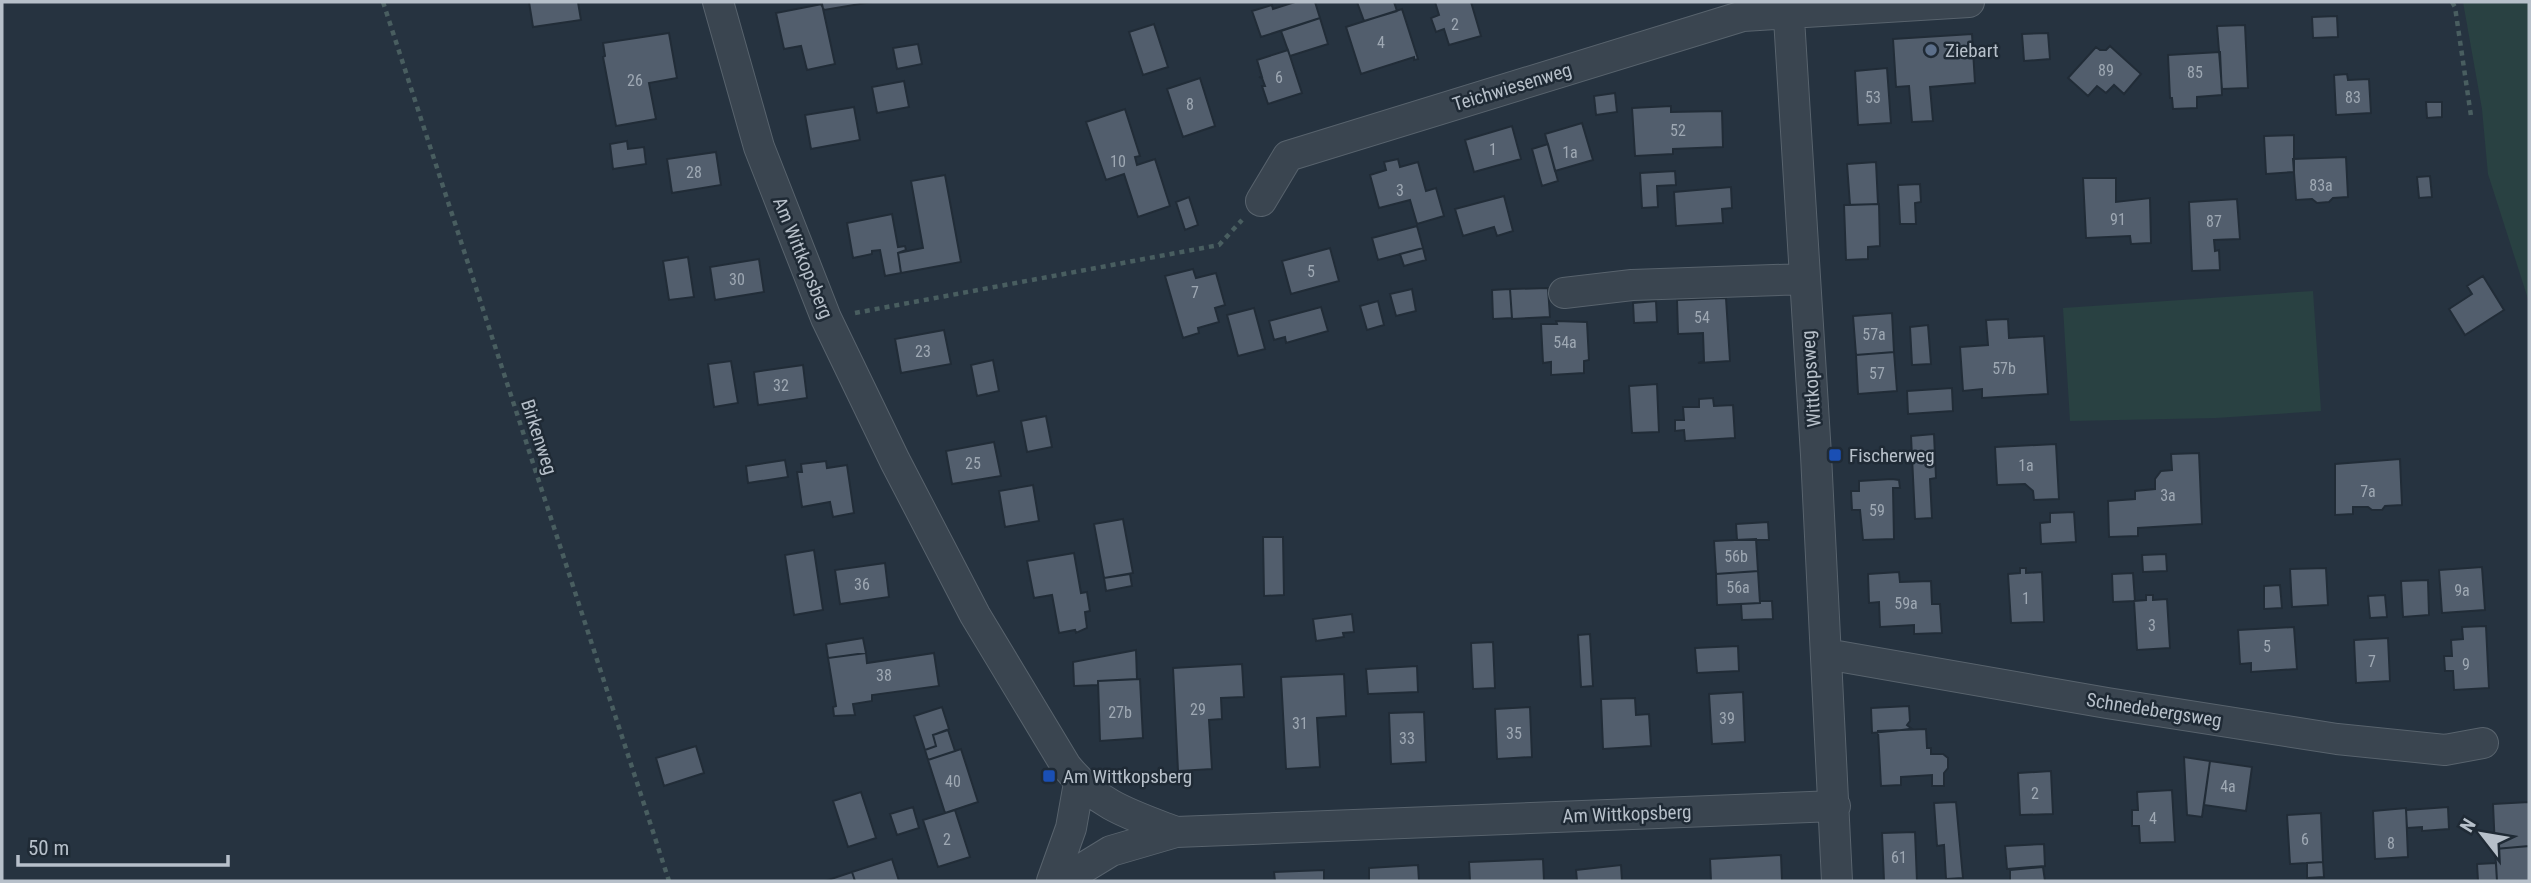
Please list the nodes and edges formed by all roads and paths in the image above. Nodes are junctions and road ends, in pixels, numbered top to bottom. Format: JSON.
{"nodes":[{"id":1,"x":383,"y":2,"type":"edge"},
{"id":2,"x":718,"y":2,"type":"edge"},
{"id":3,"x":1969,"y":2,"type":"edge"},
{"id":4,"x":2452,"y":2,"type":"edge"},
{"id":5,"x":1789,"y":8,"type":"edge"},
{"id":6,"x":2471,"y":116,"type":"dead end"},
{"id":7,"x":1261,"y":201,"type":"joint"},
{"id":8,"x":1805,"y":279,"type":"junction"},
{"id":9,"x":1564,"y":293,"type":"dead end"},
{"id":10,"x":826,"y":318,"type":"junction"},
{"id":11,"x":1826,"y":654,"type":"junction"},
{"id":12,"x":2483,"y":743,"type":"dead end"},
{"id":13,"x":1080,"y":783,"type":"junction"},
{"id":14,"x":1835,"y":806,"type":"junction"},
{"id":15,"x":1176,"y":832,"type":"junction"},
{"id":16,"x":669,"y":881,"type":"edge"},
{"id":17,"x":1052,"y":881,"type":"edge"},
{"id":18,"x":1062,"y":881,"type":"edge"},
{"id":19,"x":1837,"y":881,"type":"edge"}],
"edges":[{"from":1,"to":16,"type":"path","name":"Birkenweg"},
{"from":2,"to":10,"type":"street","name":"Am Wittkopsberg"},
{"from":3,"to":5,"type":"street"},
{"from":4,"to":6,"type":"path"},
{"from":5,"to":7,"type":"street","name":"Teichwiesenweg"},
{"from":5,"to":8,"type":"street","name":"Wittkopsweg"},
{"from":7,"to":10,"type":"path"},
{"from":8,"to":9,"type":"street"},
{"from":8,"to":11,"type":"street","name":"Wittkopsweg"},
{"from":10,"to":13,"type":"street","name":"Am Wittkopsberg"},
{"from":11,"to":12,"type":"street","name":"Schnedebergsweg"},
{"from":11,"to":14,"type":"street","name":"Wittkopsweg"},
{"from":13,"to":15,"type":"street","name":"Am Wittkopsberg"},
{"from":13,"to":17,"type":"street"},
{"from":14,"to":15,"type":"street","name":"Am Wittkopsberg"},
{"from":14,"to":19,"type":"street","name":"Wittkopsweg"},
{"from":15,"to":18,"type":"street"}]}
